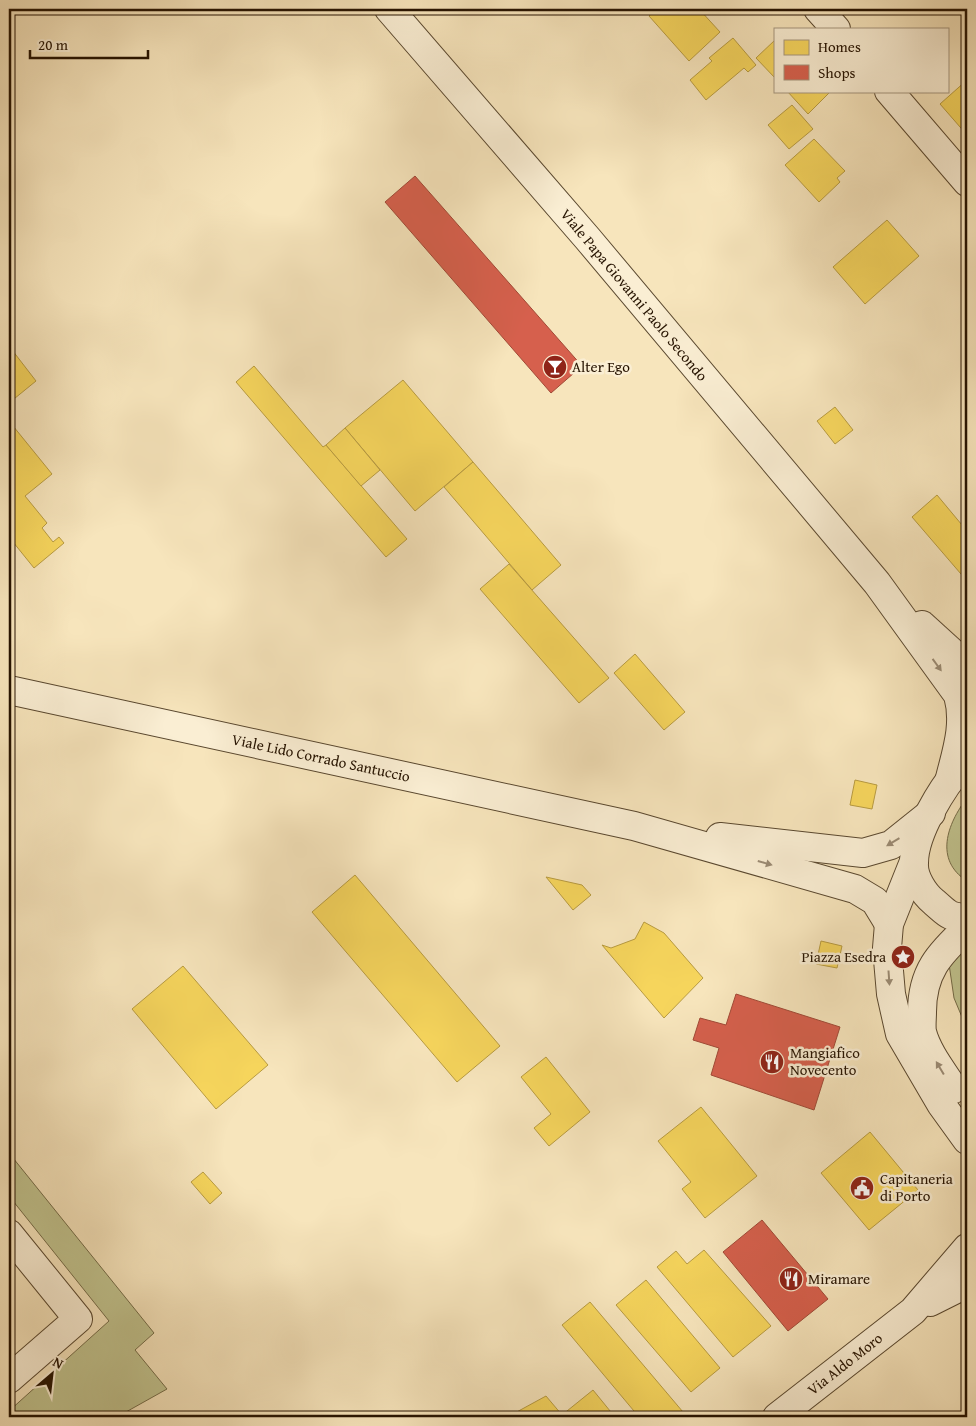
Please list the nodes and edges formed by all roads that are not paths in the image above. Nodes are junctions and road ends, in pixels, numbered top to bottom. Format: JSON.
{"nodes":[{"id":1,"x":389,"y":9,"type":"edge"},
{"id":2,"x":818,"y":9,"type":"edge"},
{"id":3,"x":835,"y":28,"type":"edge"},
{"id":4,"x":891,"y":92,"type":"edge"},
{"id":5,"x":906,"y":92,"type":"edge"},
{"id":6,"x":967,"y":164,"type":"edge"},
{"id":7,"x":967,"y":182,"type":"edge"},
{"id":8,"x":877,"y":583,"type":"junction"},
{"id":9,"x":967,"y":666,"type":"edge"},
{"id":10,"x":9,"y":690,"type":"edge"},
{"id":11,"x":959,"y":769,"type":"edge"},
{"id":12,"x":931,"y":813,"type":"junction"},
{"id":13,"x":634,"y":826,"type":"junction"},
{"id":14,"x":913,"y":864,"type":"junction"},
{"id":15,"x":887,"y":910,"type":"junction"},
{"id":16,"x":962,"y":921,"type":"edge"},
{"id":17,"x":967,"y":1109,"type":"edge"},
{"id":18,"x":967,"y":1140,"type":"edge"},
{"id":19,"x":9,"y":1234,"type":"edge"},
{"id":20,"x":967,"y":1248,"type":"edge"},
{"id":21,"x":967,"y":1280,"type":"edge"},
{"id":22,"x":913,"y":1311,"type":"junction"},
{"id":23,"x":9,"y":1379,"type":"edge"},
{"id":24,"x":777,"y":1417,"type":"edge"}],
"edges":[{"from":1,"to":8,"type":"street","name":"Viale Papa Giovanni Paolo Secondo"},
{"from":2,"to":3,"type":"street"},
{"from":4,"to":7,"type":"street"},
{"from":5,"to":6,"type":"street"},
{"from":8,"to":9,"type":"street"},
{"from":8,"to":11,"type":"street","one_way":true},
{"from":10,"to":13,"type":"street","name":"Viale Lido Corrado Santuccio"},
{"from":11,"to":12,"type":"street"},
{"from":12,"to":13,"type":"street","one_way":true},
{"from":12,"to":14,"type":"street"},
{"from":13,"to":15,"type":"street","one_way":true},
{"from":14,"to":15,"type":"street"},
{"from":14,"to":16,"type":"street"},
{"from":15,"to":16,"type":"street"},
{"from":15,"to":18,"type":"street","one_way":true},
{"from":17,"to":16,"type":"street","one_way":true},
{"from":19,"to":23,"type":"street"},
{"from":20,"to":22,"type":"street"},
{"from":21,"to":22,"type":"street"},
{"from":22,"to":24,"type":"street","name":"Via Aldo Moro"}]}
